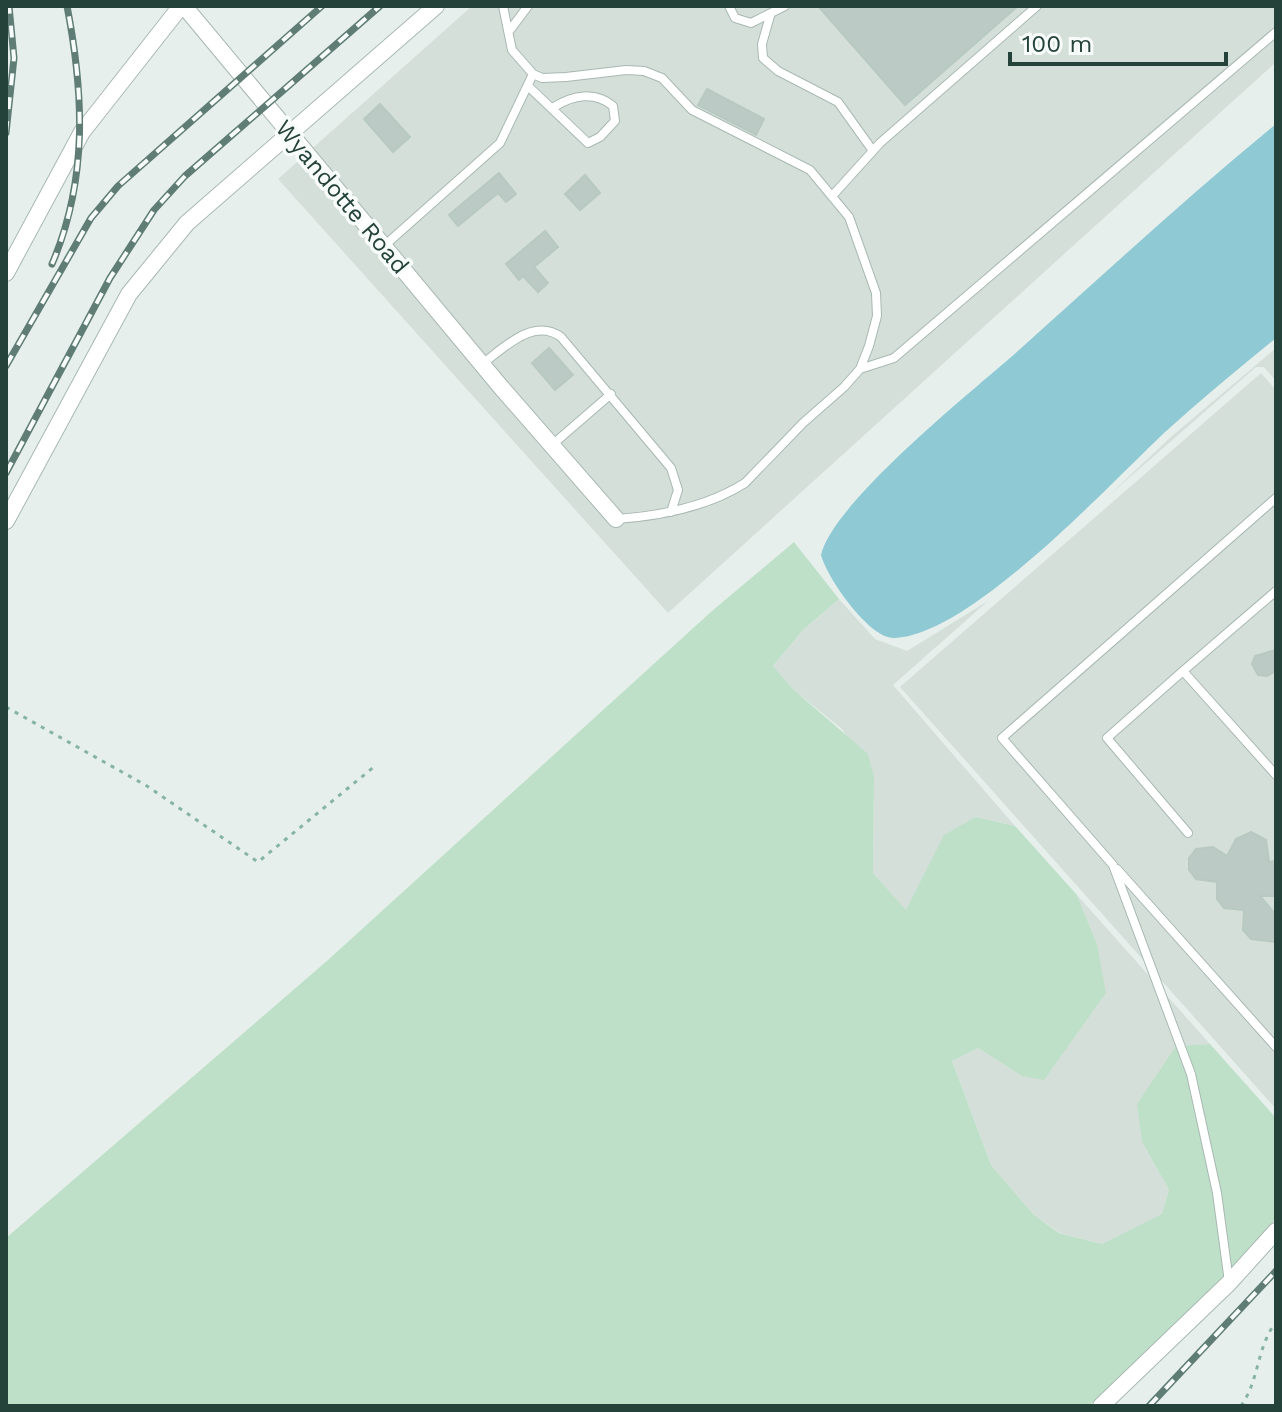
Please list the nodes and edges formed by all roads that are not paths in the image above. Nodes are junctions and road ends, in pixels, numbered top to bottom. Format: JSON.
{"nodes":[{"id":1,"x":183,"y":6,"type":"edge"},
{"id":2,"x":436,"y":6,"type":"edge"},
{"id":3,"x":503,"y":6,"type":"edge"},
{"id":4,"x":528,"y":6,"type":"edge"},
{"id":5,"x":729,"y":6,"type":"edge"},
{"id":6,"x":785,"y":6,"type":"edge"},
{"id":7,"x":1037,"y":6,"type":"edge"},
{"id":8,"x":770,"y":16,"type":"junction"},
{"id":9,"x":510,"y":30,"type":"junction"},
{"id":10,"x":1276,"y":32,"type":"edge"},
{"id":11,"x":533,"y":74,"type":"junction"},
{"id":12,"x":528,"y":86,"type":"junction"},
{"id":13,"x":554,"y":107,"type":"junction"},
{"id":14,"x":290,"y":135,"type":"junction"},
{"id":15,"x":873,"y":151,"type":"junction"},
{"id":16,"x":833,"y":195,"type":"junction"},
{"id":17,"x":384,"y":246,"type":"junction"},
{"id":18,"x":6,"y":273,"type":"edge"},
{"id":19,"x":482,"y":364,"type":"junction"},
{"id":20,"x":860,"y":369,"type":"junction"},
{"id":21,"x":611,"y":394,"type":"junction"},
{"id":22,"x":552,"y":445,"type":"junction"},
{"id":23,"x":1276,"y":498,"type":"edge"},
{"id":24,"x":671,"y":512,"type":"junction"},
{"id":25,"x":616,"y":519,"type":"joint"},
{"id":26,"x":6,"y":521,"type":"edge"},
{"id":27,"x":1276,"y":591,"type":"edge"},
{"id":28,"x":1183,"y":671,"type":"junction"},
{"id":29,"x":1276,"y":775,"type":"edge"},
{"id":30,"x":1188,"y":833,"type":"dead end"},
{"id":31,"x":1113,"y":865,"type":"junction"},
{"id":32,"x":1276,"y":1047,"type":"edge"},
{"id":33,"x":1276,"y":1231,"type":"edge"},
{"id":34,"x":1229,"y":1283,"type":"junction"},
{"id":35,"x":1101,"y":1406,"type":"edge"}],
"edges":[{"from":1,"to":14,"type":"street","name":"Wyandotte Road"},
{"from":1,"to":18,"type":"street"},
{"from":2,"to":14,"type":"street"},
{"from":3,"to":9,"type":"lane"},
{"from":4,"to":9,"type":"lane"},
{"from":5,"to":8,"type":"lane"},
{"from":6,"to":8,"type":"lane"},
{"from":7,"to":15,"type":"lane"},
{"from":8,"to":15,"type":"lane"},
{"from":9,"to":11,"type":"lane"},
{"from":10,"to":20,"type":"lane"},
{"from":11,"to":12,"type":"lane"},
{"from":11,"to":16,"type":"lane"},
{"from":12,"to":13,"type":"lane"},
{"from":12,"to":17,"type":"lane"},
{"from":13,"to":13,"type":"lane"},
{"from":14,"to":17,"type":"street","name":"Wyandotte Road"},
{"from":14,"to":26,"type":"street"},
{"from":15,"to":16,"type":"lane"},
{"from":16,"to":20,"type":"lane"},
{"from":17,"to":19,"type":"street","name":"Wyandotte Road"},
{"from":19,"to":21,"type":"lane"},
{"from":19,"to":22,"type":"street","name":"Wyandotte Road"},
{"from":20,"to":24,"type":"lane"},
{"from":21,"to":22,"type":"lane"},
{"from":21,"to":24,"type":"lane"},
{"from":22,"to":25,"type":"street","name":"Wyandotte Road"},
{"from":23,"to":31,"type":"lane"},
{"from":24,"to":25,"type":"lane"},
{"from":27,"to":28,"type":"lane"},
{"from":28,"to":29,"type":"lane"},
{"from":28,"to":30,"type":"lane"},
{"from":31,"to":32,"type":"lane"},
{"from":31,"to":34,"type":"lane"},
{"from":33,"to":34,"type":"street"},
{"from":34,"to":35,"type":"street"}]}
